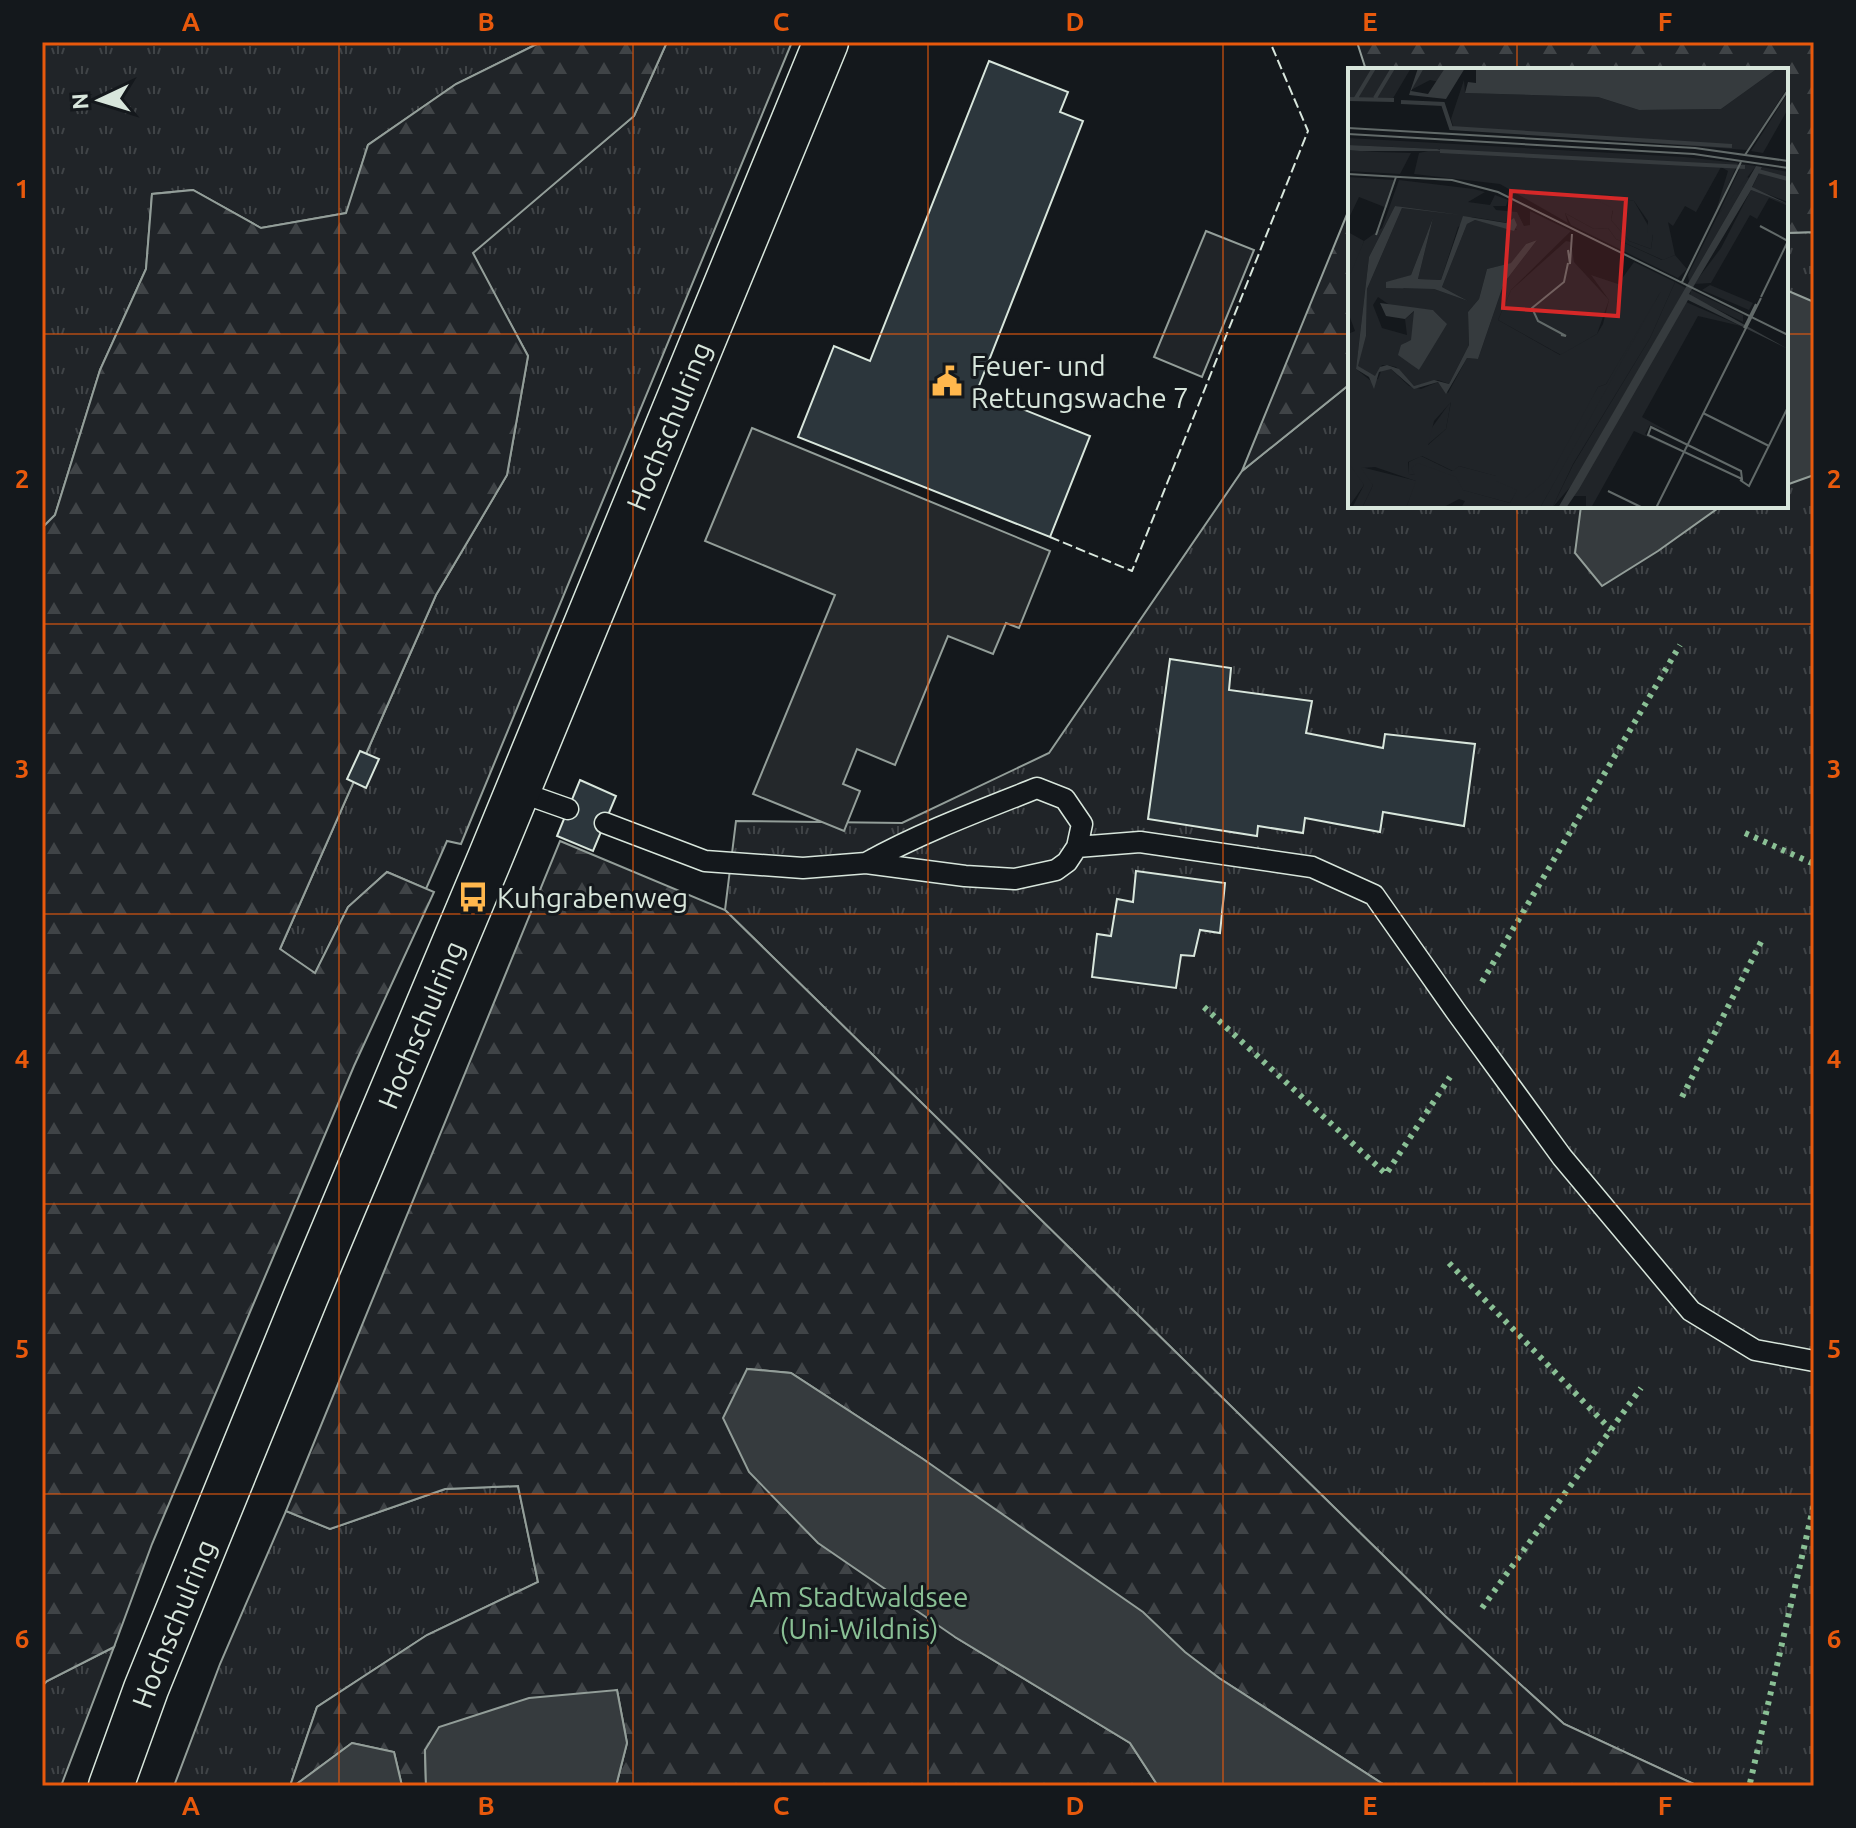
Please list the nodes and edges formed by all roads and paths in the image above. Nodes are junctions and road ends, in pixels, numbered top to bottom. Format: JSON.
{"nodes":[{"id":1,"x":826,"y":42,"type":"edge"},
{"id":2,"x":517,"y":791,"type":"junction"},
{"id":3,"x":568,"y":809,"type":"dead end"},
{"id":4,"x":605,"y":823,"type":"dead end"},
{"id":5,"x":1077,"y":847,"type":"junction"},
{"id":6,"x":866,"y":863,"type":"junction"},
{"id":7,"x":1814,"y":1361,"type":"edge"},
{"id":8,"x":111,"y":1786,"type":"edge"}],
"edges":[{"from":1,"to":2,"type":"street","name":"Hochschulring"},
{"from":2,"to":3,"type":"lane"},
{"from":2,"to":8,"type":"street","name":"Hochschulring"},
{"from":4,"to":6,"type":"lane"},
{"from":5,"to":6,"type":"lane"},
{"from":5,"to":6,"type":"lane"},
{"from":5,"to":7,"type":"lane"}]}
